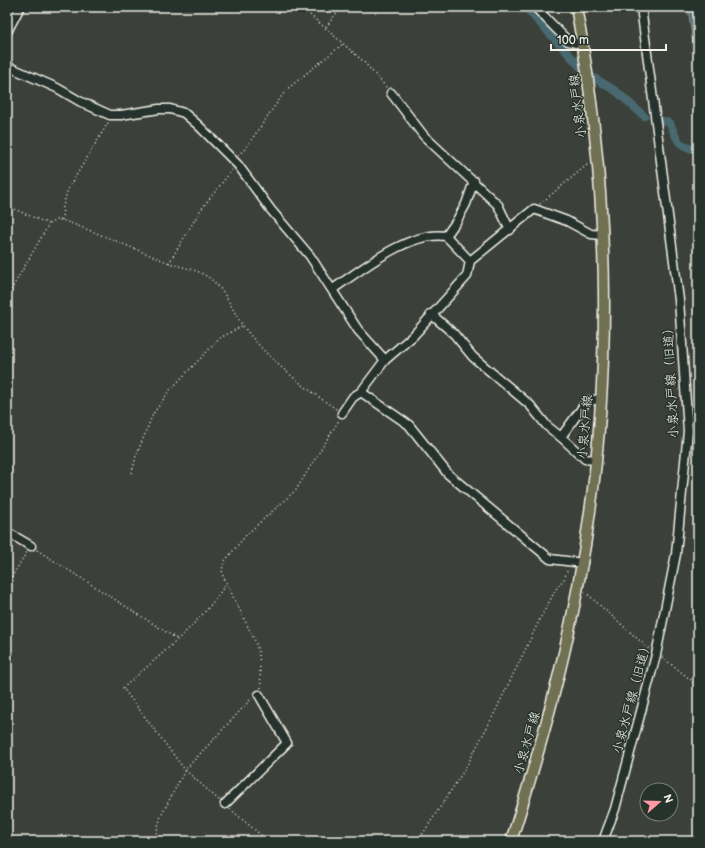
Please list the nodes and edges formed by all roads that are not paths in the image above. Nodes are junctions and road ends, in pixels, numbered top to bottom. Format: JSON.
{"nodes":[{"id":1,"x":20,"y":7,"type":"edge"},
{"id":2,"x":535,"y":7,"type":"edge"},
{"id":3,"x":576,"y":7,"type":"edge"},
{"id":4,"x":641,"y":7,"type":"edge"},
{"id":5,"x":7,"y":32,"type":"edge"},
{"id":6,"x":583,"y":42,"type":"junction"},
{"id":7,"x":7,"y":66,"type":"edge"},
{"id":8,"x":391,"y":93,"type":"road end"},
{"id":9,"x":474,"y":181,"type":"junction"},
{"id":10,"x":510,"y":230,"type":"junction"},
{"id":11,"x":602,"y":235,"type":"junction"},
{"id":12,"x":446,"y":236,"type":"junction"},
{"id":13,"x":470,"y":261,"type":"junction"},
{"id":14,"x":333,"y":289,"type":"junction"},
{"id":15,"x":431,"y":314,"type":"junction"},
{"id":16,"x":385,"y":360,"type":"junction"},
{"id":17,"x":361,"y":392,"type":"junction"},
{"id":18,"x":601,"y":399,"type":"junction"},
{"id":19,"x":342,"y":413,"type":"road end"},
{"id":20,"x":561,"y":437,"type":"junction"},
{"id":21,"x":596,"y":460,"type":"junction"},
{"id":22,"x":7,"y":532,"type":"edge"},
{"id":23,"x":31,"y":546,"type":"road end"},
{"id":24,"x":582,"y":563,"type":"junction"},
{"id":25,"x":259,"y":695,"type":"road end"},
{"id":26,"x":225,"y":804,"type":"road end"},
{"id":27,"x":511,"y":841,"type":"edge"},
{"id":28,"x":602,"y":841,"type":"edge"}],
"edges":[{"from":1,"to":5,"type":"street"},
{"from":2,"to":6,"type":"street"},
{"from":3,"to":6,"type":"main road","name":"小泉水戸線"},
{"from":4,"to":28,"type":"street","name":"小泉水戸線（旧道）"},
{"from":6,"to":11,"type":"main road","name":"小泉水戸線"},
{"from":7,"to":14,"type":"street"},
{"from":8,"to":9,"type":"street"},
{"from":9,"to":10,"type":"street"},
{"from":9,"to":12,"type":"street"},
{"from":10,"to":11,"type":"street"},
{"from":10,"to":13,"type":"street"},
{"from":11,"to":18,"type":"main road","name":"小泉水戸線"},
{"from":12,"to":13,"type":"street"},
{"from":12,"to":14,"type":"street"},
{"from":13,"to":15,"type":"street"},
{"from":14,"to":16,"type":"street"},
{"from":15,"to":16,"type":"street"},
{"from":15,"to":20,"type":"street"},
{"from":16,"to":17,"type":"street"},
{"from":17,"to":19,"type":"street"},
{"from":17,"to":24,"type":"street"},
{"from":18,"to":20,"type":"street"},
{"from":18,"to":21,"type":"main road","name":"小泉水戸線"},
{"from":20,"to":21,"type":"street"},
{"from":21,"to":24,"type":"main road","name":"小泉水戸線"},
{"from":22,"to":23,"type":"street"},
{"from":24,"to":27,"type":"main road","name":"小泉水戸線"},
{"from":25,"to":26,"type":"street"}]}
